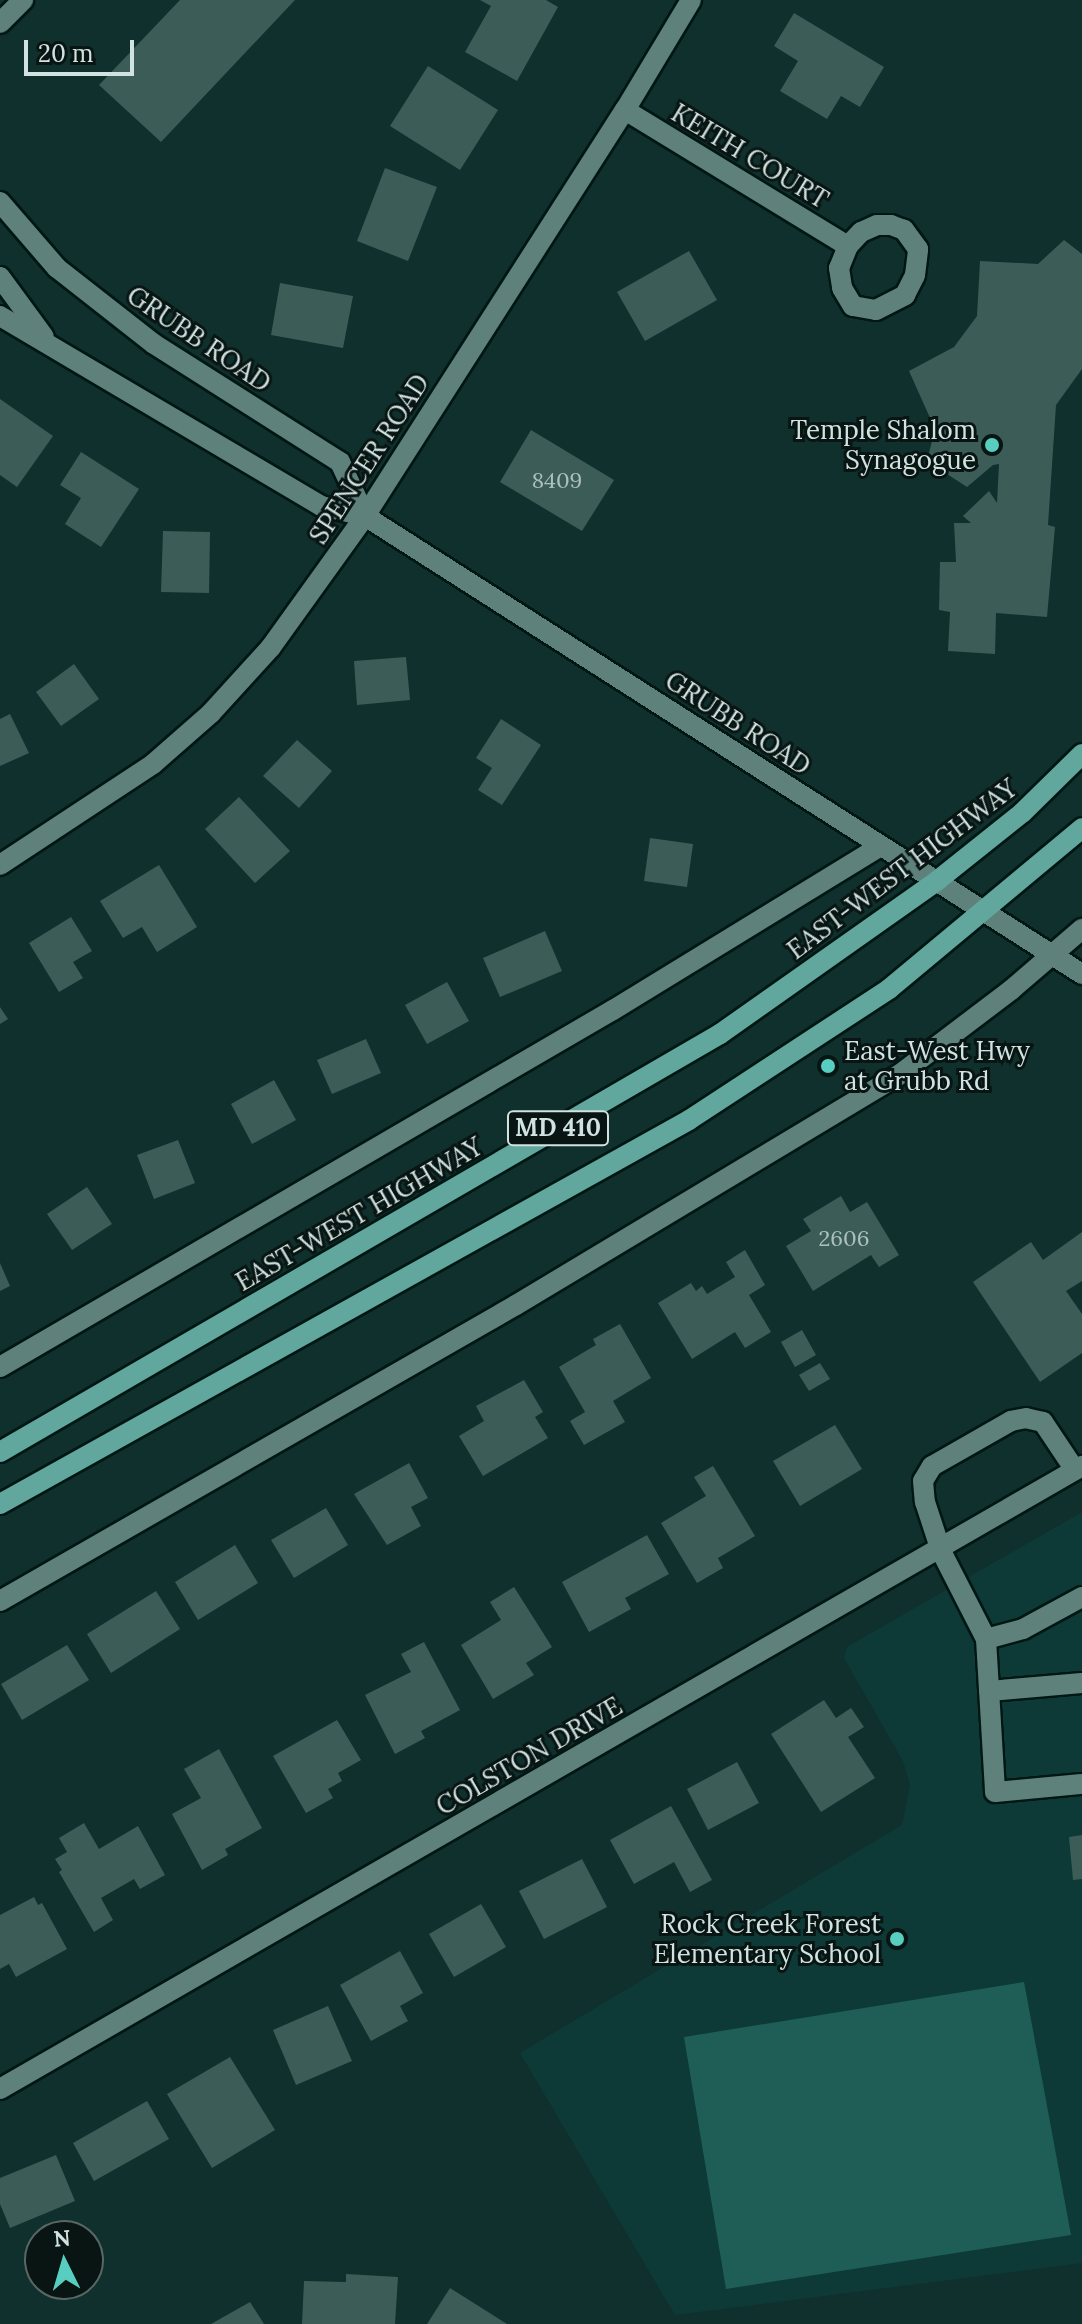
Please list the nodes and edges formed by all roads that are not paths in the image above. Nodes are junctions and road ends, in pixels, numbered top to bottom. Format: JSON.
{"nodes":[{"id":1,"x":23,"y":0,"type":"edge"},
{"id":2,"x":691,"y":0,"type":"edge"},
{"id":3,"x":0,"y":23,"type":"edge"},
{"id":4,"x":625,"y":110,"type":"junction"},
{"id":5,"x":0,"y":202,"type":"edge"},
{"id":6,"x":848,"y":246,"type":"junction"},
{"id":7,"x":0,"y":277,"type":"edge"},
{"id":8,"x":0,"y":316,"type":"edge"},
{"id":9,"x":49,"y":344,"type":"junction"},
{"id":10,"x":365,"y":516,"type":"junction"},
{"id":11,"x":1082,"y":754,"type":"edge"},
{"id":12,"x":1082,"y":828,"type":"edge"},
{"id":13,"x":881,"y":846,"type":"junction"},
{"id":14,"x":0,"y":865,"type":"edge"},
{"id":15,"x":938,"y":880,"type":"junction"},
{"id":16,"x":984,"y":913,"type":"junction"},
{"id":17,"x":1082,"y":929,"type":"edge"},
{"id":18,"x":1053,"y":955,"type":"junction"},
{"id":19,"x":1082,"y":974,"type":"edge"},
{"id":20,"x":0,"y":1367,"type":"edge"},
{"id":21,"x":0,"y":1452,"type":"edge"},
{"id":22,"x":1079,"y":1468,"type":"edge"},
{"id":23,"x":0,"y":1504,"type":"edge"},
{"id":24,"x":941,"y":1551,"type":"junction"},
{"id":25,"x":1082,"y":1597,"type":"edge"},
{"id":26,"x":0,"y":1601,"type":"edge"},
{"id":27,"x":986,"y":1639,"type":"junction"},
{"id":28,"x":1082,"y":1683,"type":"edge"},
{"id":29,"x":989,"y":1691,"type":"junction"},
{"id":30,"x":1082,"y":1784,"type":"edge"},
{"id":31,"x":0,"y":2089,"type":"edge"}],
"edges":[{"from":1,"to":3,"type":"street"},
{"from":2,"to":4,"type":"street","name":"SPENCER ROAD"},
{"from":4,"to":6,"type":"street","name":"KEITH COURT"},
{"from":4,"to":10,"type":"street","name":"SPENCER ROAD"},
{"from":5,"to":10,"type":"street","name":"GRUBB ROAD"},
{"from":6,"to":6,"type":"street"},
{"from":7,"to":9,"type":"street"},
{"from":8,"to":9,"type":"street","name":"GRUBB ROAD"},
{"from":9,"to":10,"type":"street","name":"GRUBB ROAD"},
{"from":10,"to":13,"type":"street","name":"GRUBB ROAD"},
{"from":10,"to":14,"type":"street","name":"SPENCER ROAD"},
{"from":11,"to":15,"type":"main road","name":"EAST-WEST HIGHWAY","number":"MD 410"},
{"from":12,"to":16,"type":"main road","number":"MD 410"},
{"from":13,"to":15,"type":"street","name":"GRUBB ROAD"},
{"from":13,"to":20,"type":"street","name":"EAST-WEST HIGHWAY"},
{"from":15,"to":16,"type":"street","name":"GRUBB ROAD"},
{"from":15,"to":21,"type":"main road","name":"EAST-WEST HIGHWAY","number":"MD 410"},
{"from":16,"to":18,"type":"street","name":"GRUBB ROAD"},
{"from":16,"to":23,"type":"main road","number":"MD 410"},
{"from":17,"to":18,"type":"street"},
{"from":18,"to":19,"type":"street","name":"GRUBB ROAD"},
{"from":18,"to":26,"type":"street"},
{"from":22,"to":24,"type":"street","name":"COLSTON DRIVE"},
{"from":22,"to":24,"type":"street"},
{"from":24,"to":27,"type":"street"},
{"from":24,"to":31,"type":"street","name":"COLSTON DRIVE"},
{"from":25,"to":27,"type":"street"},
{"from":27,"to":29,"type":"street"},
{"from":28,"to":29,"type":"street"},
{"from":29,"to":30,"type":"street"}]}
